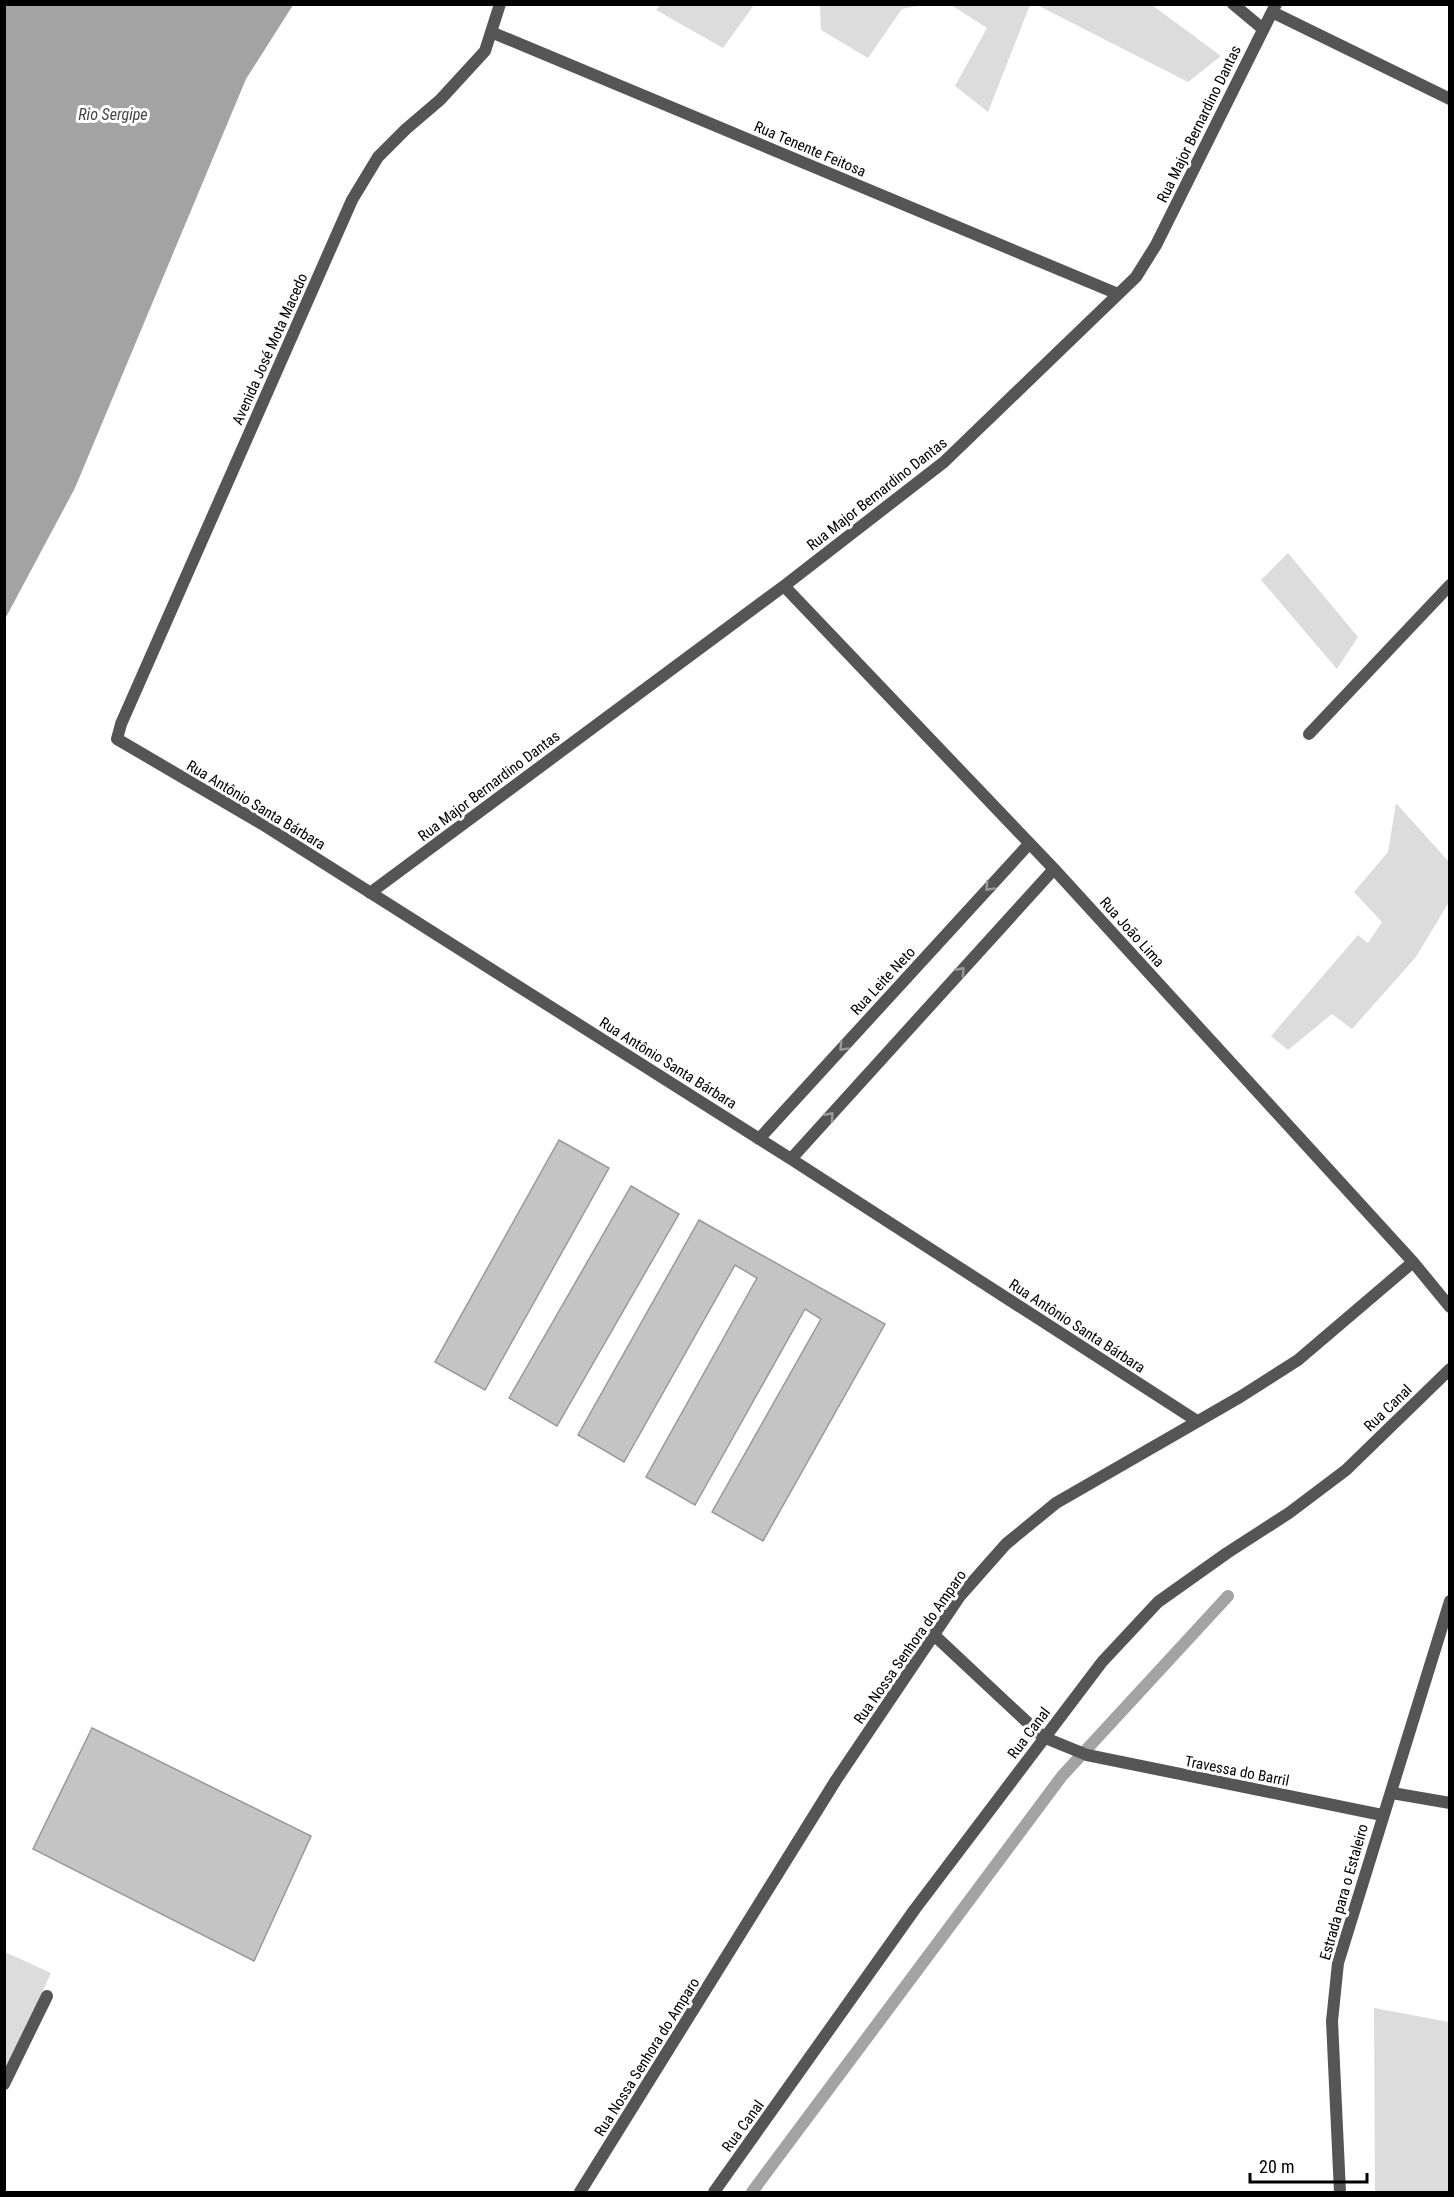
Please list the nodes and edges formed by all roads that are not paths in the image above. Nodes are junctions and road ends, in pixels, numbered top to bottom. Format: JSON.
{"nodes":[{"id":1,"x":500,"y":4,"type":"edge"},
{"id":2,"x":1233,"y":4,"type":"edge"},
{"id":3,"x":1274,"y":8,"type":"edge"},
{"id":4,"x":1263,"y":29,"type":"junction"},
{"id":5,"x":491,"y":32,"type":"junction"},
{"id":6,"x":1449,"y":99,"type":"edge"},
{"id":7,"x":1119,"y":294,"type":"junction"},
{"id":8,"x":1449,"y":585,"type":"edge"},
{"id":9,"x":784,"y":586,"type":"junction"},
{"id":10,"x":1309,"y":735,"type":"dead end"},
{"id":11,"x":117,"y":740,"type":"joint"},
{"id":12,"x":1029,"y":844,"type":"junction"},
{"id":13,"x":1054,"y":869,"type":"junction"},
{"id":14,"x":370,"y":892,"type":"junction"},
{"id":15,"x":759,"y":1138,"type":"junction"},
{"id":16,"x":791,"y":1159,"type":"junction"},
{"id":17,"x":1413,"y":1262,"type":"junction"},
{"id":18,"x":1449,"y":1307,"type":"edge"},
{"id":19,"x":1449,"y":1370,"type":"edge"},
{"id":20,"x":1197,"y":1421,"type":"junction"},
{"id":21,"x":1449,"y":1601,"type":"edge"},
{"id":22,"x":934,"y":1635,"type":"junction"},
{"id":23,"x":1043,"y":1737,"type":"junction"},
{"id":24,"x":1392,"y":1793,"type":"junction"},
{"id":25,"x":1449,"y":1803,"type":"edge"},
{"id":26,"x":1382,"y":1815,"type":"junction"},
{"id":27,"x":47,"y":1996,"type":"dead end"},
{"id":28,"x":4,"y":2084,"type":"edge"},
{"id":29,"x":580,"y":2193,"type":"edge"},
{"id":30,"x":714,"y":2193,"type":"edge"},
{"id":31,"x":1340,"y":2193,"type":"edge"}],
"edges":[{"from":1,"to":5,"type":"street","name":"Avenida José Mota Macedo"},
{"from":2,"to":4,"type":"street"},
{"from":3,"to":4,"type":"street","name":"Rua Major Bernardino Dantas"},
{"from":3,"to":6,"type":"street"},
{"from":4,"to":7,"type":"street","name":"Rua Major Bernardino Dantas"},
{"from":5,"to":7,"type":"street","name":"Rua Tenente Feitosa"},
{"from":5,"to":11,"type":"street","name":"Avenida José Mota Macedo"},
{"from":7,"to":9,"type":"street","name":"Rua Major Bernardino Dantas"},
{"from":8,"to":10,"type":"street"},
{"from":9,"to":12,"type":"street","name":"Rua João Lima"},
{"from":9,"to":14,"type":"street","name":"Rua Major Bernardino Dantas"},
{"from":11,"to":14,"type":"street","name":"Rua Antônio Santa Bárbara"},
{"from":12,"to":13,"type":"street","name":"Rua João Lima"},
{"from":12,"to":15,"type":"street","name":"Rua Leite Neto","one_way":true},
{"from":16,"to":13,"type":"street","one_way":true},
{"from":13,"to":17,"type":"street","name":"Rua João Lima"},
{"from":14,"to":15,"type":"street","name":"Rua Antônio Santa Bárbara"},
{"from":15,"to":16,"type":"street","name":"Rua Antônio Santa Bárbara"},
{"from":16,"to":20,"type":"street","name":"Rua Antônio Santa Bárbara"},
{"from":17,"to":18,"type":"street","name":"Rua João Lima"},
{"from":17,"to":20,"type":"street","name":"Rua Nossa Senhora do Amparo"},
{"from":19,"to":23,"type":"street","name":"Rua Canal"},
{"from":20,"to":22,"type":"street","name":"Rua Nossa Senhora do Amparo"},
{"from":21,"to":24,"type":"street","name":"Estrada para o Estaleiro"},
{"from":22,"to":23,"type":"street","name":"Travessa do Barril"},
{"from":22,"to":29,"type":"street","name":"Rua Nossa Senhora do Amparo"},
{"from":23,"to":26,"type":"street","name":"Travessa do Barril"},
{"from":23,"to":30,"type":"street","name":"Rua Canal"},
{"from":24,"to":25,"type":"street"},
{"from":24,"to":26,"type":"street","name":"Estrada para o Estaleiro"},
{"from":26,"to":31,"type":"street","name":"Estrada para o Estaleiro"},
{"from":27,"to":28,"type":"street"}]}
